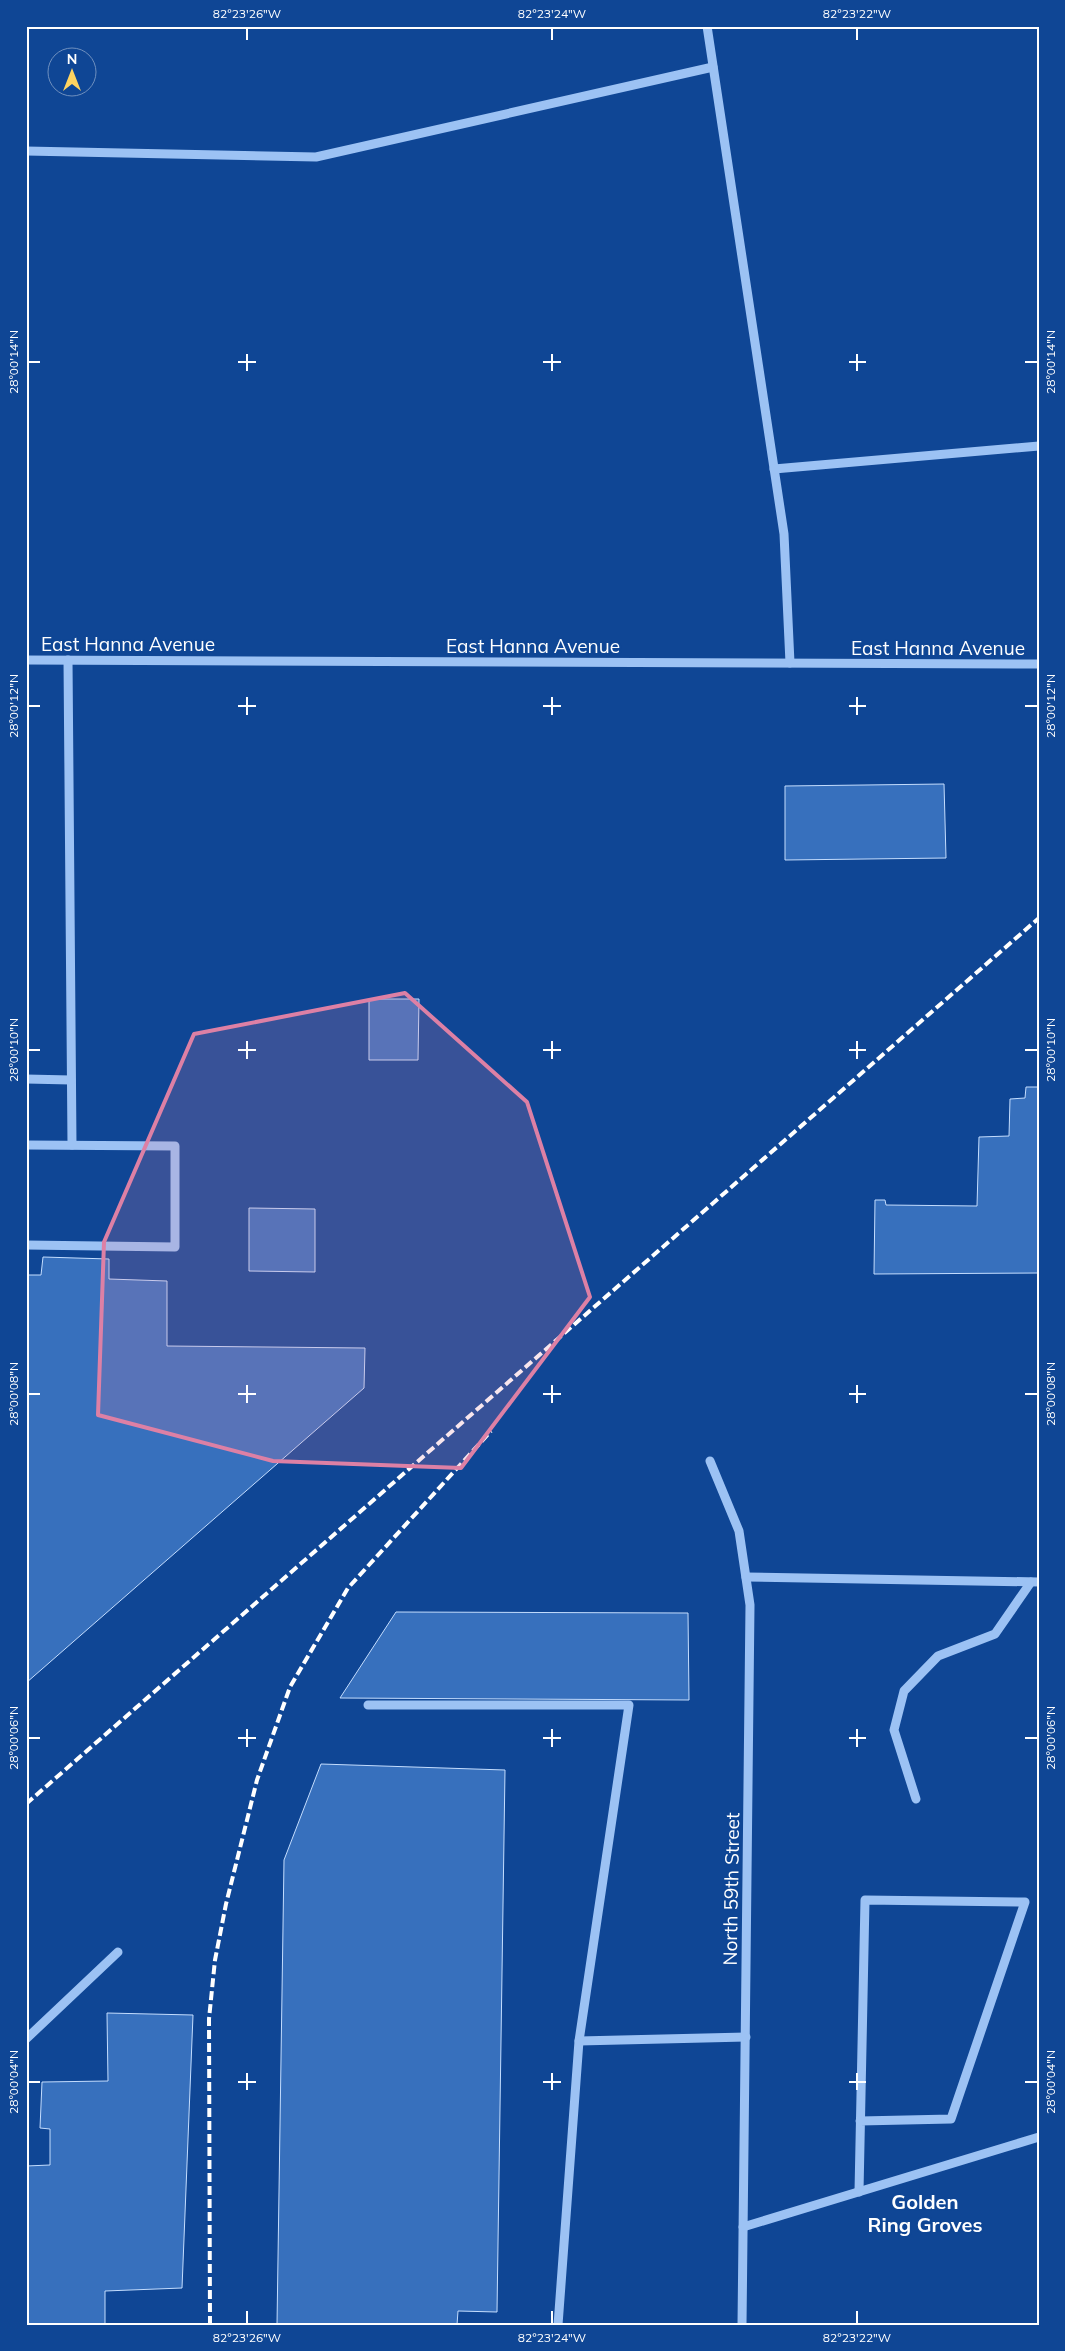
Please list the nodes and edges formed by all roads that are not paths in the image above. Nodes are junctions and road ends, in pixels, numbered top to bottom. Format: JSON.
{"nodes":[{"id":1,"x":707,"y":26,"type":"edge"},
{"id":2,"x":713,"y":67,"type":"junction"},
{"id":3,"x":26,"y":151,"type":"edge"},
{"id":4,"x":1039,"y":446,"type":"edge"},
{"id":5,"x":774,"y":469,"type":"junction"},
{"id":6,"x":26,"y":660,"type":"edge"},
{"id":7,"x":68,"y":660,"type":"junction"},
{"id":8,"x":790,"y":663,"type":"junction"},
{"id":9,"x":1039,"y":664,"type":"edge"},
{"id":10,"x":26,"y":1079,"type":"edge"},
{"id":11,"x":71,"y":1080,"type":"junction"},
{"id":12,"x":26,"y":1145,"type":"edge"},
{"id":13,"x":72,"y":1145,"type":"junction"},
{"id":14,"x":26,"y":1245,"type":"edge"},
{"id":15,"x":710,"y":1461,"type":"dead end"},
{"id":16,"x":746,"y":1577,"type":"junction"},
{"id":17,"x":1035,"y":1582,"type":"edge"},
{"id":18,"x":368,"y":1705,"type":"dead end"},
{"id":19,"x":916,"y":1799,"type":"dead end"},
{"id":20,"x":118,"y":1952,"type":"dead end"},
{"id":21,"x":746,"y":2037,"type":"junction"},
{"id":22,"x":26,"y":2039,"type":"edge"},
{"id":23,"x":579,"y":2042,"type":"junction"},
{"id":24,"x":860,"y":2121,"type":"junction"},
{"id":25,"x":1039,"y":2137,"type":"edge"},
{"id":26,"x":859,"y":2192,"type":"junction"},
{"id":27,"x":743,"y":2226,"type":"junction"},
{"id":28,"x":558,"y":2325,"type":"edge"},
{"id":29,"x":742,"y":2325,"type":"edge"}],
"edges":[{"from":1,"to":2,"type":"street"},
{"from":2,"to":3,"type":"street"},
{"from":2,"to":5,"type":"street"},
{"from":4,"to":5,"type":"street"},
{"from":5,"to":8,"type":"street"},
{"from":6,"to":7,"type":"street","name":"East Hanna Avenue"},
{"from":7,"to":8,"type":"street","name":"East Hanna Avenue"},
{"from":7,"to":11,"type":"street"},
{"from":8,"to":9,"type":"street","name":"East Hanna Avenue"},
{"from":10,"to":11,"type":"street"},
{"from":11,"to":13,"type":"street"},
{"from":12,"to":13,"type":"street"},
{"from":13,"to":14,"type":"street"},
{"from":15,"to":16,"type":"street","name":"North 59th Street"},
{"from":16,"to":17,"type":"street"},
{"from":16,"to":21,"type":"street","name":"North 59th Street"},
{"from":17,"to":19,"type":"street"},
{"from":18,"to":23,"type":"street"},
{"from":20,"to":22,"type":"street"},
{"from":21,"to":23,"type":"street"},
{"from":21,"to":27,"type":"street","name":"North 59th Street"},
{"from":23,"to":28,"type":"street"},
{"from":24,"to":24,"type":"street"},
{"from":24,"to":26,"type":"street"},
{"from":25,"to":26,"type":"street"},
{"from":26,"to":27,"type":"street"},
{"from":27,"to":29,"type":"street","name":"North 59th Street"}]}
